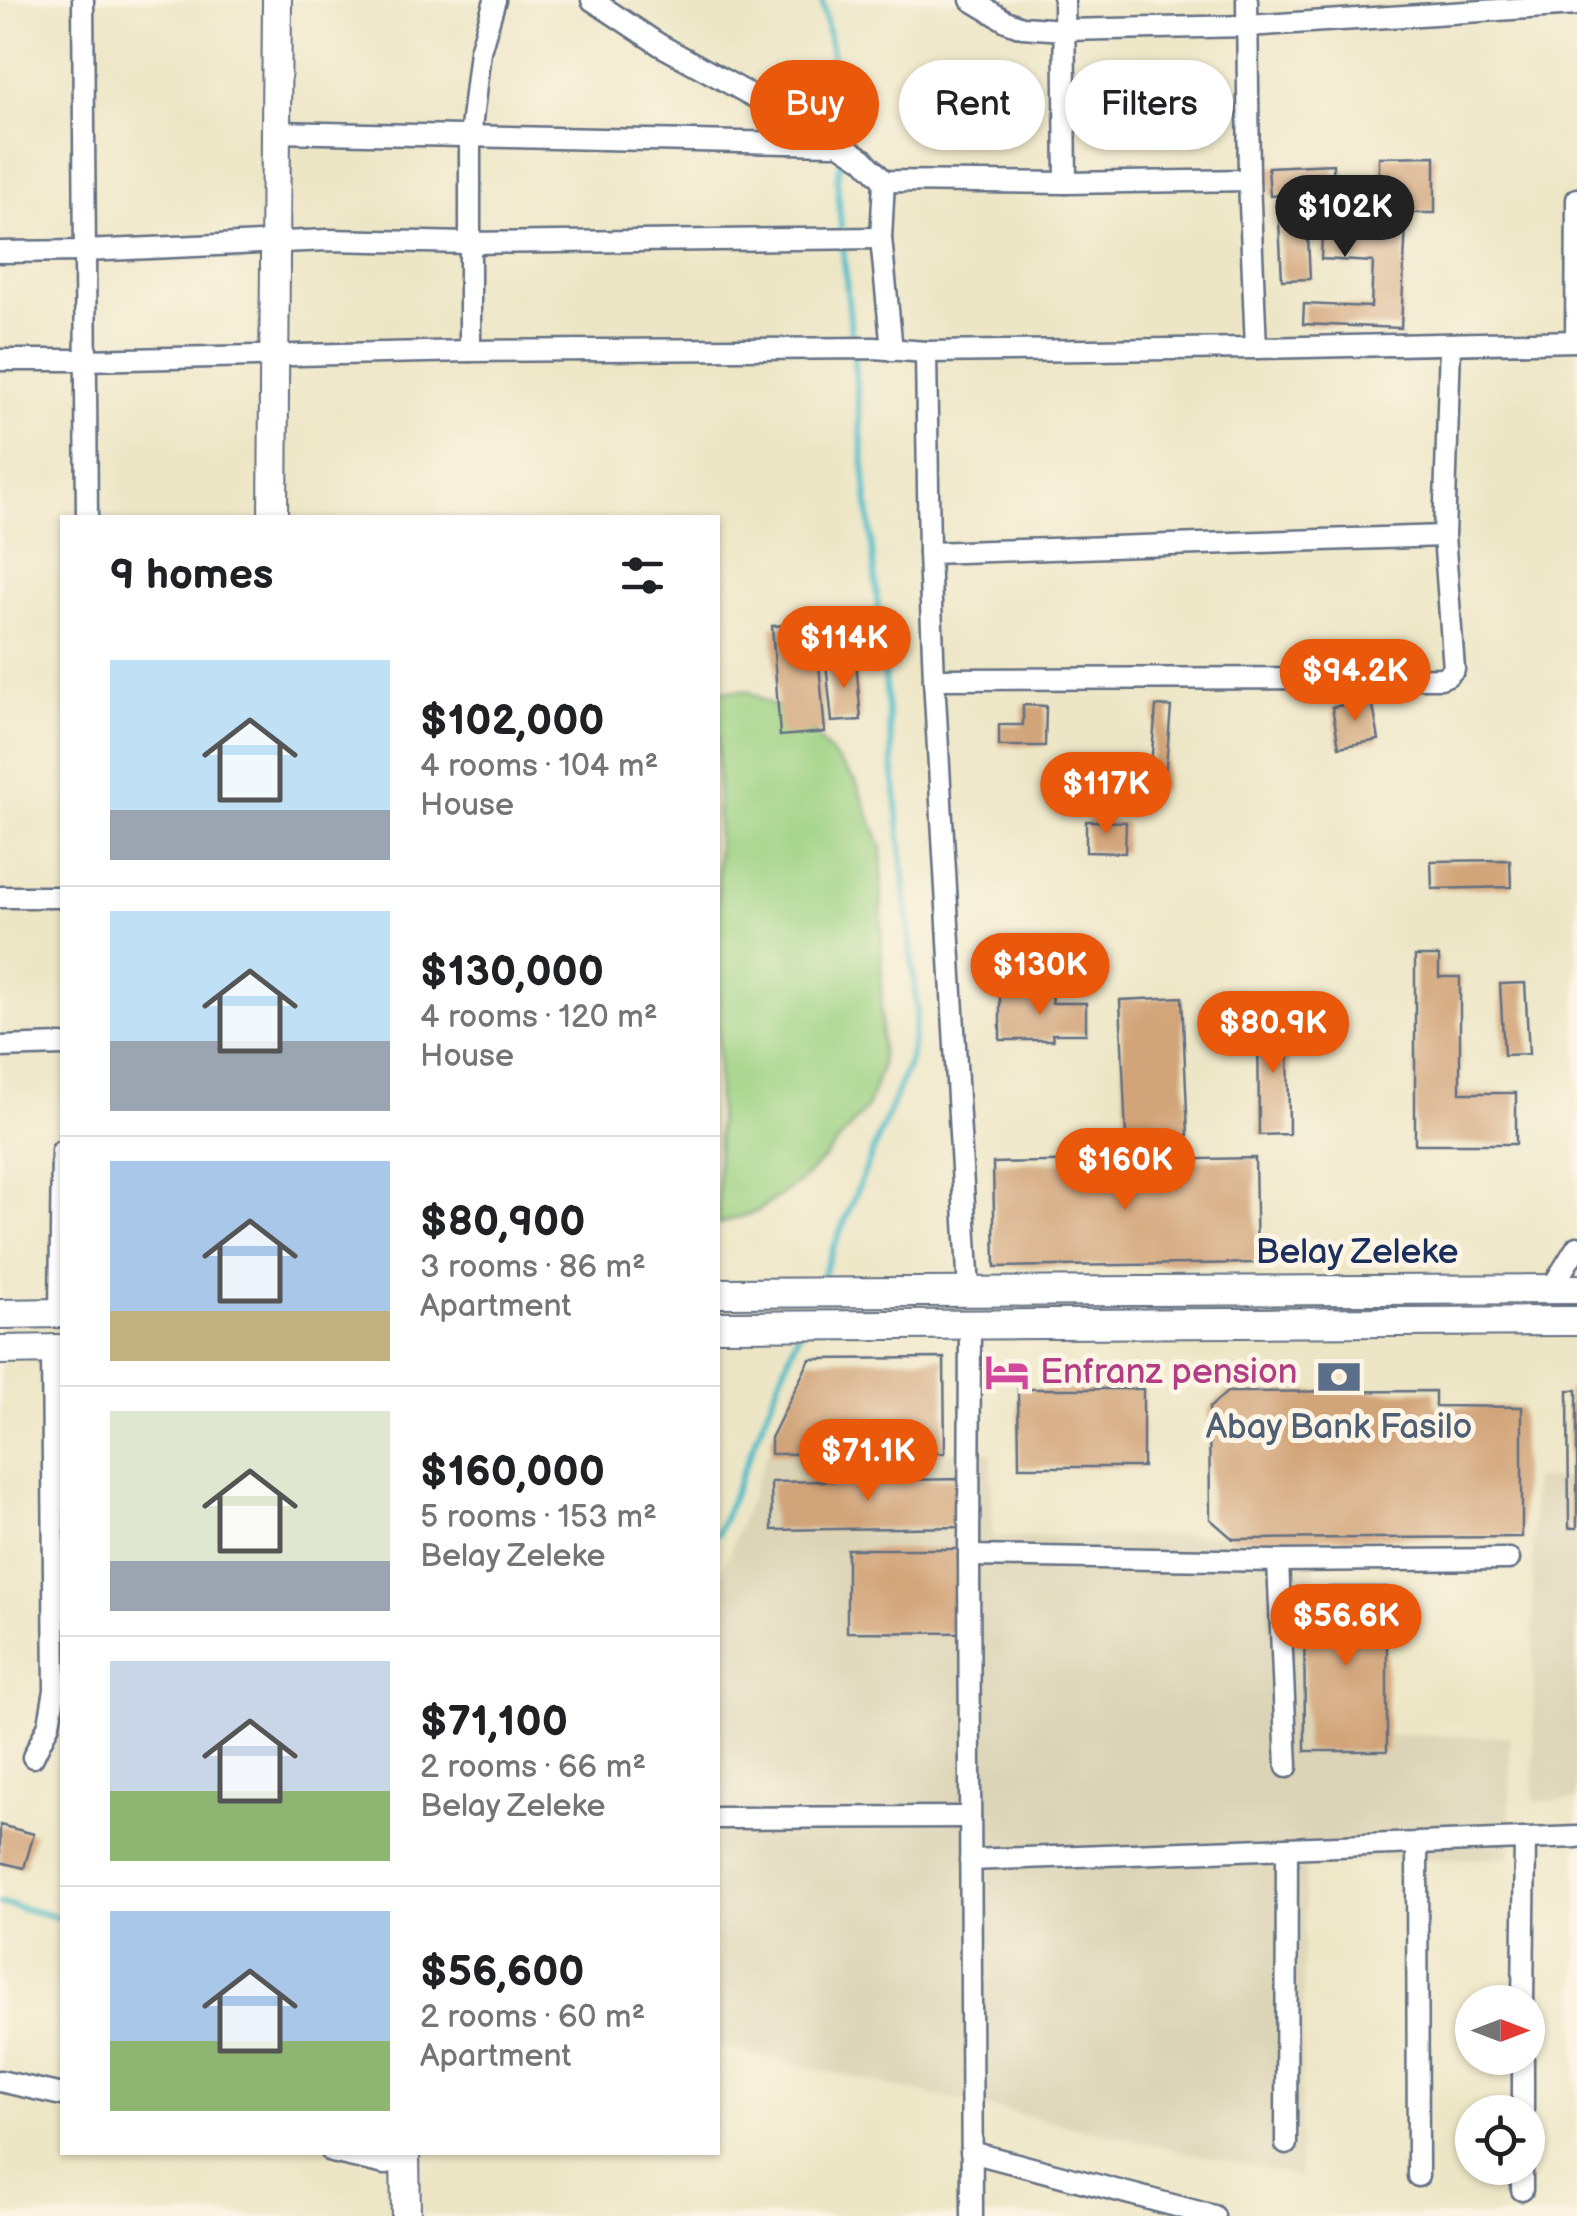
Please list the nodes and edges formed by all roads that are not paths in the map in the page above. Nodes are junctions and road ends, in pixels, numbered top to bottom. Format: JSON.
{"nodes":[{"id":1,"x":83,"y":0,"type":"edge"},
{"id":2,"x":277,"y":0,"type":"edge"},
{"id":3,"x":495,"y":0,"type":"edge"},
{"id":4,"x":592,"y":0,"type":"edge"},
{"id":5,"x":972,"y":0,"type":"edge"},
{"id":6,"x":1064,"y":0,"type":"edge"},
{"id":7,"x":1247,"y":0,"type":"edge"},
{"id":8,"x":1577,"y":5,"type":"edge"},
{"id":9,"x":1247,"y":26,"type":"junction"},
{"id":10,"x":1064,"y":30,"type":"junction"},
{"id":11,"x":750,"y":94,"type":"edge"},
{"id":12,"x":276,"y":132,"type":"junction"},
{"id":13,"x":470,"y":137,"type":"junction"},
{"id":14,"x":750,"y":142,"type":"edge"},
{"id":15,"x":849,"y":150,"type":"edge"},
{"id":16,"x":1249,"y":180,"type":"junction"},
{"id":17,"x":884,"y":181,"type":"junction"},
{"id":18,"x":1066,"y":183,"type":"junction"},
{"id":19,"x":1577,"y":199,"type":"edge"},
{"id":20,"x":881,"y":238,"type":"junction"},
{"id":21,"x":469,"y":243,"type":"junction"},
{"id":22,"x":274,"y":244,"type":"junction"},
{"id":23,"x":0,"y":252,"type":"edge"},
{"id":24,"x":84,"y":252,"type":"junction"},
{"id":25,"x":1576,"y":341,"type":"edge"},
{"id":26,"x":1450,"y":345,"type":"junction"},
{"id":27,"x":1256,"y":348,"type":"junction"},
{"id":28,"x":883,"y":349,"type":"junction"},
{"id":29,"x":470,"y":351,"type":"junction"},
{"id":30,"x":926,"y":352,"type":"junction"},
{"id":31,"x":273,"y":355,"type":"junction"},
{"id":32,"x":0,"y":360,"type":"edge"},
{"id":33,"x":85,"y":360,"type":"junction"},
{"id":34,"x":87,"y":515,"type":"edge"},
{"id":35,"x":274,"y":515,"type":"edge"},
{"id":36,"x":1444,"y":536,"type":"junction"},
{"id":37,"x":929,"y":553,"type":"junction"},
{"id":38,"x":934,"y":679,"type":"junction"},
{"id":39,"x":0,"y":897,"type":"edge"},
{"id":40,"x":60,"y":897,"type":"edge"},
{"id":41,"x":60,"y":1045,"type":"edge"},
{"id":42,"x":0,"y":1047,"type":"edge"},
{"id":43,"x":1577,"y":1247,"type":"edge"},
{"id":44,"x":1564,"y":1289,"type":"edge"},
{"id":45,"x":969,"y":1291,"type":"junction"},
{"id":46,"x":720,"y":1293,"type":"edge"},
{"id":47,"x":60,"y":1313,"type":"edge"},
{"id":48,"x":0,"y":1314,"type":"edge"},
{"id":49,"x":1577,"y":1321,"type":"edge"},
{"id":50,"x":1548,"y":1322,"type":"junction"},
{"id":51,"x":970,"y":1323,"type":"junction"},
{"id":52,"x":720,"y":1326,"type":"edge"},
{"id":53,"x":57,"y":1349,"type":"edge"},
{"id":54,"x":0,"y":1350,"type":"edge"},
{"id":55,"x":968,"y":1556,"type":"junction"},
{"id":56,"x":1508,"y":1558,"type":"dead end"},
{"id":57,"x":1278,"y":1561,"type":"junction"},
{"id":58,"x":32,"y":1757,"type":"dead end"},
{"id":59,"x":1286,"y":1767,"type":"dead end"},
{"id":60,"x":970,"y":1817,"type":"junction"},
{"id":61,"x":720,"y":1818,"type":"edge"},
{"id":62,"x":1577,"y":1837,"type":"edge"},
{"id":63,"x":1524,"y":1838,"type":"junction"},
{"id":64,"x":1417,"y":1843,"type":"junction"},
{"id":65,"x":1287,"y":1848,"type":"junction"},
{"id":66,"x":970,"y":1860,"type":"junction"},
{"id":67,"x":1524,"y":1985,"type":"edge"},
{"id":68,"x":0,"y":2081,"type":"edge"},
{"id":69,"x":60,"y":2095,"type":"edge"},
{"id":70,"x":1286,"y":2144,"type":"dead end"},
{"id":71,"x":972,"y":2152,"type":"junction"},
{"id":72,"x":364,"y":2155,"type":"edge"},
{"id":73,"x":396,"y":2158,"type":"edge"},
{"id":74,"x":1418,"y":2176,"type":"dead end"},
{"id":75,"x":1522,"y":2185,"type":"edge"},
{"id":76,"x":1522,"y":2190,"type":"dead end"},
{"id":77,"x":406,"y":2216,"type":"edge"},
{"id":78,"x":972,"y":2216,"type":"edge"},
{"id":79,"x":1214,"y":2216,"type":"edge"}],
"edges":[{"from":1,"to":24,"type":"street"},
{"from":2,"to":12,"type":"street"},
{"from":3,"to":13,"type":"street"},
{"from":4,"to":11,"type":"street"},
{"from":5,"to":10,"type":"street"},
{"from":6,"to":10,"type":"street"},
{"from":7,"to":9,"type":"street"},
{"from":8,"to":9,"type":"street"},
{"from":9,"to":10,"type":"street"},
{"from":9,"to":16,"type":"street"},
{"from":10,"to":18,"type":"street"},
{"from":12,"to":13,"type":"street"},
{"from":12,"to":22,"type":"street"},
{"from":13,"to":14,"type":"street"},
{"from":13,"to":21,"type":"street"},
{"from":15,"to":17,"type":"street"},
{"from":16,"to":18,"type":"street"},
{"from":16,"to":27,"type":"street"},
{"from":17,"to":18,"type":"street"},
{"from":17,"to":20,"type":"street"},
{"from":19,"to":25,"type":"street"},
{"from":20,"to":21,"type":"street"},
{"from":20,"to":28,"type":"street"},
{"from":21,"to":22,"type":"street"},
{"from":21,"to":29,"type":"street"},
{"from":22,"to":24,"type":"street"},
{"from":22,"to":31,"type":"street"},
{"from":23,"to":24,"type":"street"},
{"from":24,"to":33,"type":"street"},
{"from":25,"to":26,"type":"street"},
{"from":26,"to":27,"type":"street"},
{"from":26,"to":36,"type":"street"},
{"from":27,"to":30,"type":"street"},
{"from":28,"to":29,"type":"street"},
{"from":28,"to":30,"type":"street"},
{"from":29,"to":31,"type":"street"},
{"from":30,"to":37,"type":"street"},
{"from":31,"to":33,"type":"street"},
{"from":31,"to":35,"type":"street"},
{"from":32,"to":33,"type":"street"},
{"from":33,"to":34,"type":"street"},
{"from":36,"to":37,"type":"street"},
{"from":36,"to":38,"type":"street"},
{"from":37,"to":38,"type":"street"},
{"from":38,"to":45,"type":"street"},
{"from":39,"to":40,"type":"street"},
{"from":41,"to":42,"type":"street"},
{"from":43,"to":44,"type":"street"},
{"from":44,"to":45,"type":"street","name":"Belay Zeleke"},
{"from":44,"to":50,"type":"street"},
{"from":45,"to":46,"type":"street","name":"Belay Zeleke"},
{"from":45,"to":51,"type":"street"},
{"from":47,"to":48,"type":"street"},
{"from":49,"to":50,"type":"street","name":"Belay Zeleke"},
{"from":50,"to":51,"type":"street","name":"Belay Zeleke"},
{"from":51,"to":52,"type":"street","name":"Belay Zeleke"},
{"from":51,"to":55,"type":"street"},
{"from":53,"to":54,"type":"street"},
{"from":53,"to":58,"type":"street"},
{"from":55,"to":57,"type":"street"},
{"from":55,"to":60,"type":"street"},
{"from":56,"to":57,"type":"street"},
{"from":57,"to":59,"type":"street"},
{"from":60,"to":61,"type":"street"},
{"from":60,"to":66,"type":"street"},
{"from":62,"to":63,"type":"street"},
{"from":63,"to":64,"type":"street"},
{"from":63,"to":67,"type":"street"},
{"from":64,"to":65,"type":"street"},
{"from":64,"to":74,"type":"street"},
{"from":65,"to":66,"type":"street"},
{"from":65,"to":70,"type":"street"},
{"from":66,"to":71,"type":"street"},
{"from":68,"to":69,"type":"street"},
{"from":71,"to":78,"type":"street"},
{"from":71,"to":79,"type":"street"},
{"from":72,"to":73,"type":"street"},
{"from":73,"to":77,"type":"street"},
{"from":75,"to":76,"type":"street"}]}
